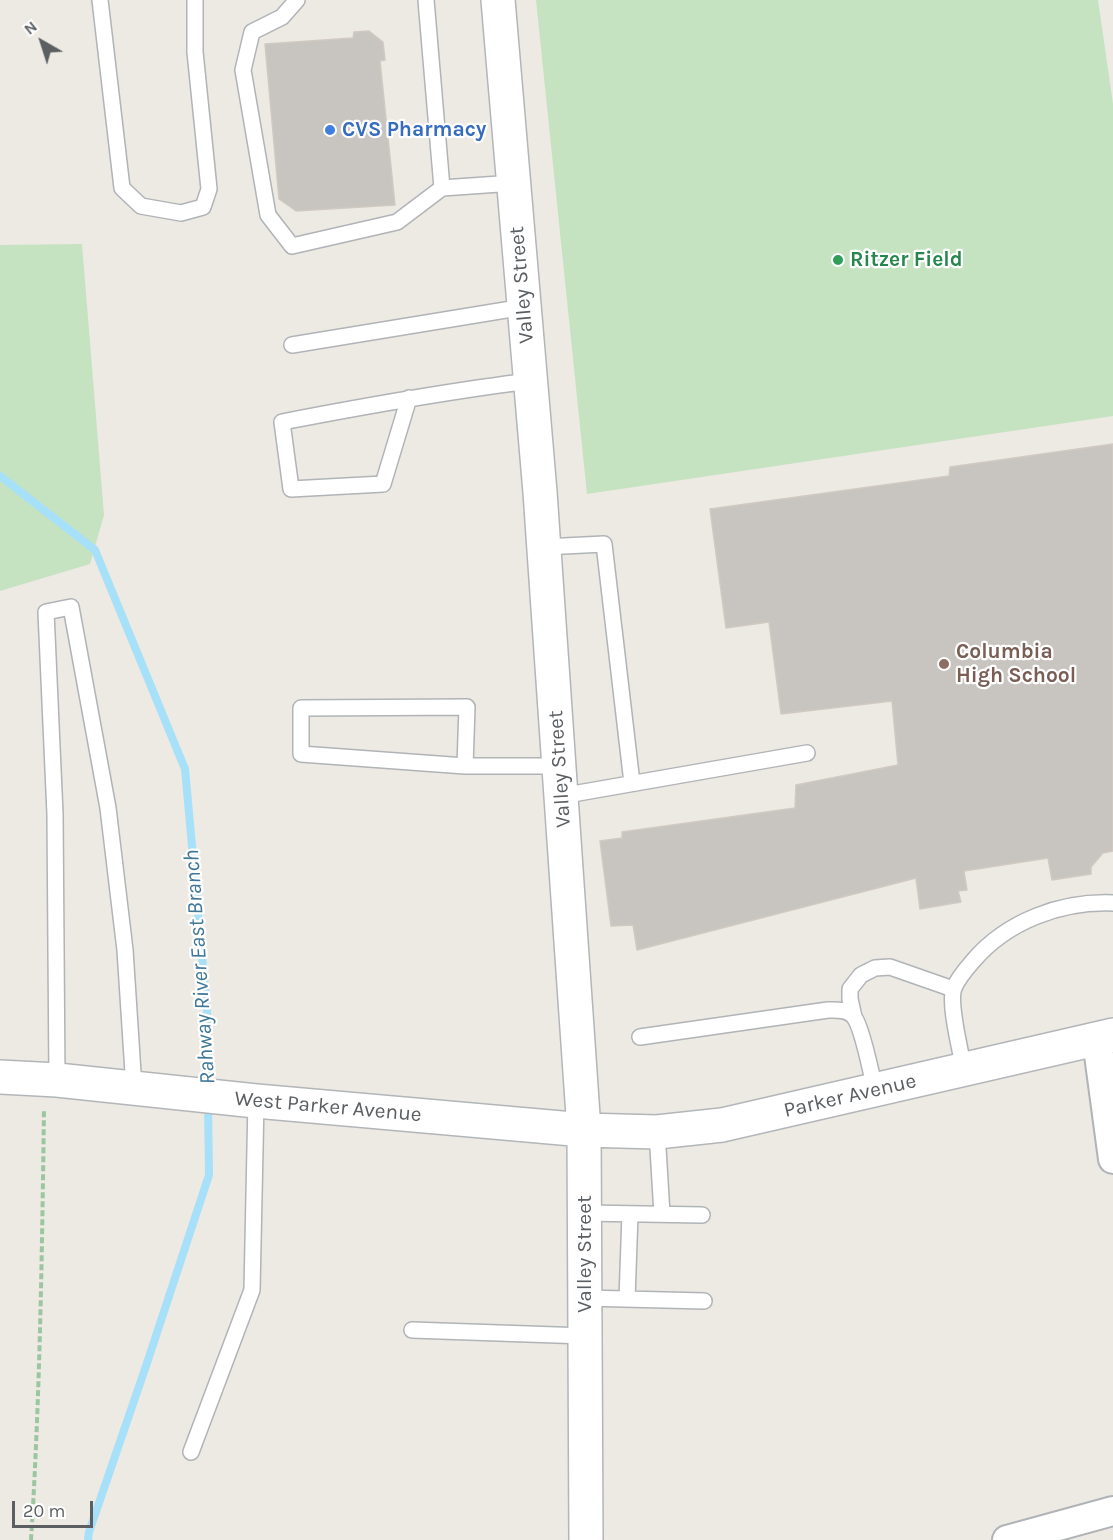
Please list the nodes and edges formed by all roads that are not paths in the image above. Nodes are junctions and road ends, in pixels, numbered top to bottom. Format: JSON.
{"nodes":[{"id":1,"x":100,"y":0,"type":"edge"},
{"id":2,"x":195,"y":0,"type":"edge"},
{"id":3,"x":297,"y":0,"type":"edge"},
{"id":4,"x":426,"y":0,"type":"edge"},
{"id":5,"x":498,"y":0,"type":"edge"},
{"id":6,"x":514,"y":183,"type":"junction"},
{"id":7,"x":442,"y":188,"type":"junction"},
{"id":8,"x":524,"y":307,"type":"junction"},
{"id":9,"x":292,"y":345,"type":"dead end"},
{"id":10,"x":531,"y":381,"type":"junction"},
{"id":11,"x":409,"y":398,"type":"junction"},
{"id":12,"x":544,"y":547,"type":"junction"},
{"id":13,"x":807,"y":753,"type":"dead end"},
{"id":14,"x":465,"y":766,"type":"junction"},
{"id":15,"x":560,"y":781,"type":"junction"},
{"id":16,"x":632,"y":783,"type":"junction"},
{"id":17,"x":1113,"y":903,"type":"edge"},
{"id":18,"x":953,"y":989,"type":"junction"},
{"id":19,"x":854,"y":1017,"type":"junction"},
{"id":20,"x":640,"y":1037,"type":"dead end"},
{"id":21,"x":1105,"y":1037,"type":"edge"},
{"id":22,"x":964,"y":1070,"type":"junction"},
{"id":23,"x":0,"y":1077,"type":"edge"},
{"id":24,"x":134,"y":1088,"type":"junction"},
{"id":25,"x":51,"y":1090,"type":"junction"},
{"id":26,"x":875,"y":1090,"type":"junction"},
{"id":27,"x":256,"y":1101,"type":"junction"},
{"id":28,"x":584,"y":1130,"type":"junction"},
{"id":29,"x":657,"y":1132,"type":"junction"},
{"id":30,"x":1113,"y":1159,"type":"edge"},
{"id":31,"x":585,"y":1213,"type":"junction"},
{"id":32,"x":630,"y":1214,"type":"junction"},
{"id":33,"x":662,"y":1214,"type":"junction"},
{"id":34,"x":702,"y":1215,"type":"dead end"},
{"id":35,"x":585,"y":1298,"type":"junction"},
{"id":36,"x":627,"y":1299,"type":"junction"},
{"id":37,"x":704,"y":1301,"type":"dead end"},
{"id":38,"x":412,"y":1330,"type":"dead end"},
{"id":39,"x":585,"y":1336,"type":"junction"},
{"id":40,"x":191,"y":1452,"type":"dead end"},
{"id":41,"x":1113,"y":1511,"type":"edge"},
{"id":42,"x":586,"y":1540,"type":"edge"},
{"id":43,"x":1007,"y":1540,"type":"edge"}],
"edges":[{"from":1,"to":2,"type":"lane"},
{"from":3,"to":7,"type":"lane"},
{"from":4,"to":7,"type":"lane"},
{"from":5,"to":6,"type":"main road","name":"Valley Street"},
{"from":6,"to":7,"type":"lane"},
{"from":6,"to":8,"type":"main road","name":"Valley Street"},
{"from":8,"to":9,"type":"lane"},
{"from":8,"to":10,"type":"main road","name":"Valley Street"},
{"from":10,"to":11,"type":"lane"},
{"from":10,"to":12,"type":"main road","name":"Valley Street"},
{"from":11,"to":11,"type":"lane"},
{"from":12,"to":15,"type":"main road","name":"Valley Street"},
{"from":12,"to":16,"type":"lane"},
{"from":13,"to":16,"type":"lane"},
{"from":14,"to":14,"type":"lane"},
{"from":14,"to":15,"type":"lane"},
{"from":15,"to":16,"type":"lane"},
{"from":15,"to":28,"type":"main road","name":"Valley Street"},
{"from":17,"to":18,"type":"lane"},
{"from":18,"to":19,"type":"lane"},
{"from":18,"to":22,"type":"lane"},
{"from":19,"to":20,"type":"lane"},
{"from":19,"to":26,"type":"lane"},
{"from":21,"to":22,"type":"main road","name":"Parker Avenue"},
{"from":21,"to":30,"type":"street"},
{"from":22,"to":26,"type":"main road","name":"Parker Avenue"},
{"from":23,"to":25,"type":"main road","name":"West Parker Avenue"},
{"from":24,"to":25,"type":"main road","name":"West Parker Avenue"},
{"from":24,"to":25,"type":"lane"},
{"from":24,"to":27,"type":"main road","name":"West Parker Avenue"},
{"from":26,"to":29,"type":"main road","name":"Parker Avenue"},
{"from":27,"to":28,"type":"main road","name":"West Parker Avenue"},
{"from":27,"to":40,"type":"lane"},
{"from":28,"to":29,"type":"main road","name":"Parker Avenue"},
{"from":28,"to":31,"type":"main road","name":"Valley Street"},
{"from":29,"to":33,"type":"lane"},
{"from":31,"to":32,"type":"lane"},
{"from":31,"to":35,"type":"main road","name":"Valley Street"},
{"from":32,"to":33,"type":"lane"},
{"from":32,"to":36,"type":"lane"},
{"from":33,"to":34,"type":"lane"},
{"from":35,"to":36,"type":"lane"},
{"from":35,"to":39,"type":"main road","name":"Valley Street"},
{"from":36,"to":37,"type":"lane"},
{"from":38,"to":39,"type":"lane"},
{"from":39,"to":42,"type":"main road","name":"Valley Street"},
{"from":41,"to":43,"type":"street"}]}
